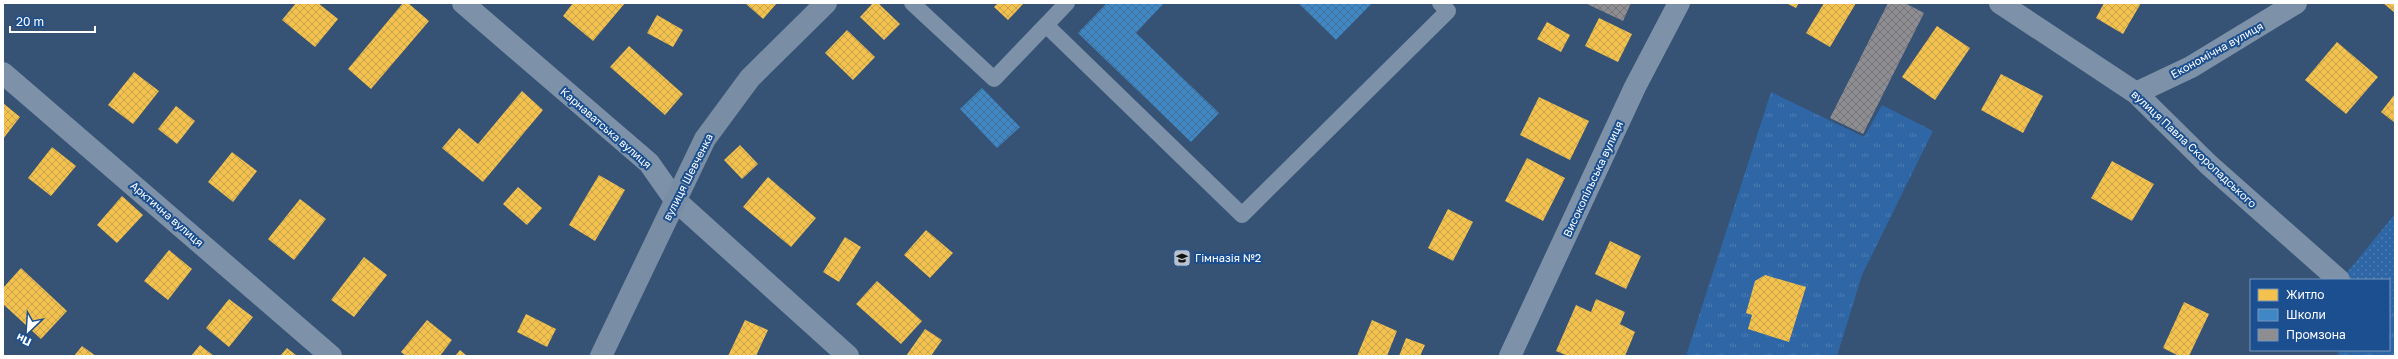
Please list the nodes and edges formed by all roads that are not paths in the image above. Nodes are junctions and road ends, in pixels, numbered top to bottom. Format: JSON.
{"nodes":[{"id":1,"x":463,"y":3,"type":"edge"},
{"id":2,"x":826,"y":3,"type":"edge"},
{"id":3,"x":912,"y":3,"type":"edge"},
{"id":4,"x":1067,"y":3,"type":"edge"},
{"id":5,"x":1440,"y":3,"type":"edge"},
{"id":6,"x":1679,"y":3,"type":"edge"},
{"id":7,"x":2000,"y":3,"type":"edge"},
{"id":8,"x":2296,"y":3,"type":"edge"},
{"id":9,"x":1046,"y":24,"type":"junction"},
{"id":10,"x":3,"y":73,"type":"edge"},
{"id":11,"x":2136,"y":93,"type":"junction"},
{"id":12,"x":675,"y":200,"type":"junction"},
{"id":13,"x":2338,"y":279,"type":"edge"},
{"id":14,"x":332,"y":356,"type":"edge"},
{"id":15,"x":601,"y":356,"type":"edge"},
{"id":16,"x":848,"y":356,"type":"edge"},
{"id":17,"x":1510,"y":356,"type":"edge"}],
"edges":[{"from":1,"to":12,"type":"street","name":"Карнаватська вулиця"},
{"from":2,"to":12,"type":"street","name":"вулиця Шевченка"},
{"from":3,"to":9,"type":"lane"},
{"from":4,"to":9,"type":"lane"},
{"from":5,"to":9,"type":"lane"},
{"from":6,"to":17,"type":"street","name":"Високопільська вулиця"},
{"from":7,"to":11,"type":"street","name":"вулиця Павла Скоропадського"},
{"from":8,"to":11,"type":"street","name":"Економічна вулиця"},
{"from":10,"to":14,"type":"street","name":"Арктична вулиця"},
{"from":11,"to":13,"type":"street","name":"вулиця Павла Скоропадського"},
{"from":12,"to":15,"type":"street","name":"вулиця Шевченка"},
{"from":12,"to":16,"type":"street","name":"Карнаватська вулиця"}]}
